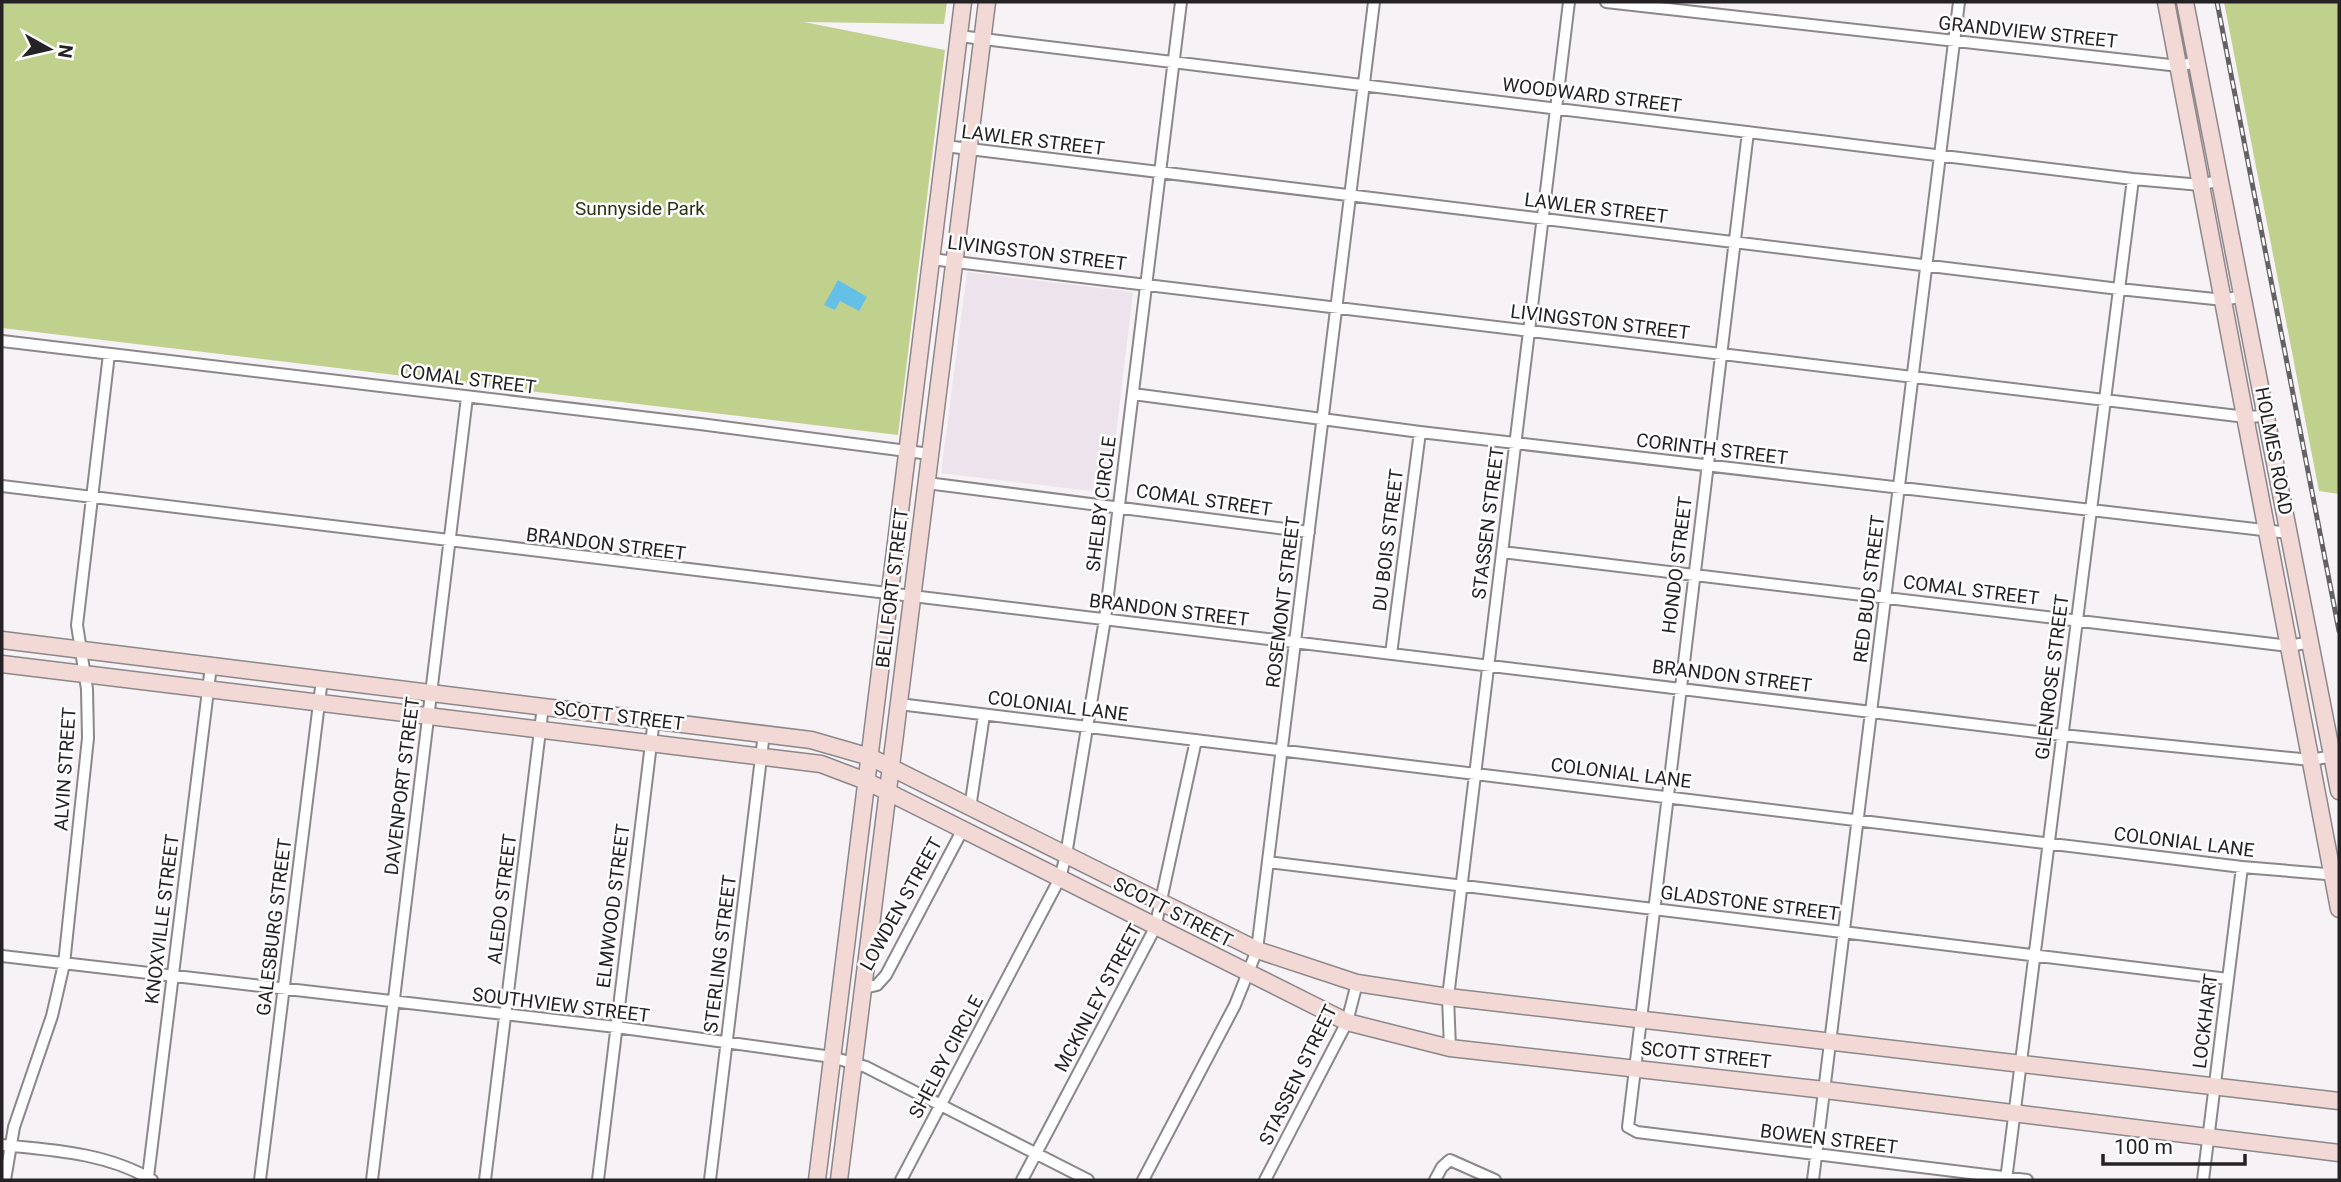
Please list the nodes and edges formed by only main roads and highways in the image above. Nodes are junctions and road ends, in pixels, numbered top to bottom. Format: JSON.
{"nodes":[{"id":1,"x":963,"y":2,"type":"edge"},
{"id":2,"x":986,"y":2,"type":"edge"},
{"id":3,"x":2166,"y":2,"type":"edge"},
{"id":4,"x":2185,"y":2,"type":"edge"},
{"id":5,"x":2,"y":640,"type":"edge"},
{"id":6,"x":2,"y":664,"type":"edge"},
{"id":7,"x":870,"y":757,"type":"junction"},
{"id":8,"x":891,"y":767,"type":"junction"},
{"id":9,"x":866,"y":781,"type":"junction"},
{"id":10,"x":2339,"y":791,"type":"edge"},
{"id":11,"x":888,"y":792,"type":"junction"},
{"id":12,"x":2336,"y":875,"type":"edge"},
{"id":13,"x":2339,"y":909,"type":"edge"},
{"id":14,"x":845,"y":946,"type":"junction"},
{"id":15,"x":868,"y":949,"type":"junction"},
{"id":16,"x":2339,"y":1101,"type":"edge"},
{"id":17,"x":2339,"y":1153,"type":"edge"},
{"id":18,"x":817,"y":1177,"type":"edge"},
{"id":19,"x":840,"y":1178,"type":"edge"}],
"edges":[{"from":1,"to":7,"type":"main road","name":"BELLFORT STREET"},
{"from":2,"to":8,"type":"main road","name":"BELLFORT STREET"},
{"from":3,"to":12,"type":"main road","name":"HOLMES ROAD"},
{"from":4,"to":10,"type":"main road","name":"HOLMES ROAD"},
{"from":5,"to":7,"type":"main road","name":"SCOTT STREET"},
{"from":6,"to":9,"type":"main road","name":"SCOTT STREET"},
{"from":7,"to":8,"type":"main road","name":"SCOTT STREET"},
{"from":7,"to":9,"type":"main road","name":"BELLFORT STREET"},
{"from":8,"to":11,"type":"main road","name":"BELLFORT STREET"},
{"from":8,"to":16,"type":"main road","name":"SCOTT STREET"},
{"from":9,"to":11,"type":"main road","name":"SCOTT STREET"},
{"from":9,"to":14,"type":"main road","name":"BELLFORT STREET"},
{"from":11,"to":15,"type":"main road","name":"BELLFORT STREET"},
{"from":11,"to":17,"type":"main road","name":"SCOTT STREET"},
{"from":12,"to":13,"type":"main road","name":"HOLMES ROAD"},
{"from":14,"to":15,"type":"main road"},
{"from":14,"to":18,"type":"main road","name":"BELLFORT STREET"},
{"from":15,"to":19,"type":"main road","name":"BELLFORT STREET"},
{"from":18,"to":19,"type":"main road"}]}
